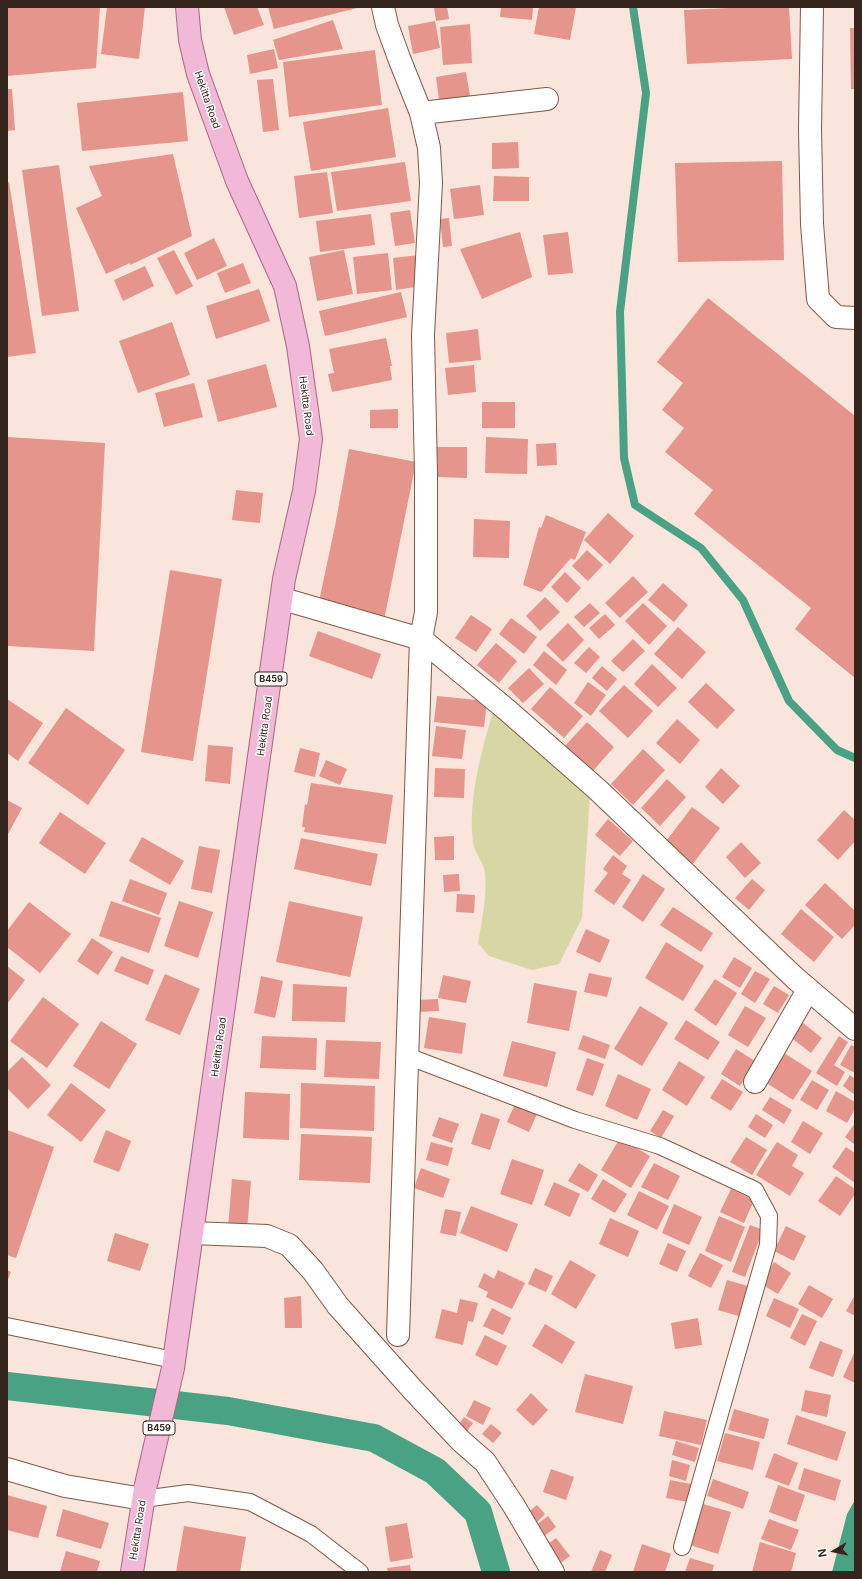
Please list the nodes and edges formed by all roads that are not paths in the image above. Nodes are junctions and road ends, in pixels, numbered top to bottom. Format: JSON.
{"nodes":[{"id":1,"x":187,"y":7,"type":"edge"},
{"id":2,"x":383,"y":7,"type":"edge"},
{"id":3,"x":812,"y":7,"type":"edge"},
{"id":4,"x":547,"y":99,"type":"dead end"},
{"id":5,"x":421,"y":112,"type":"junction"},
{"id":6,"x":854,"y":318,"type":"edge"},
{"id":7,"x":283,"y":599,"type":"junction"},
{"id":8,"x":421,"y":639,"type":"junction"},
{"id":9,"x":808,"y":990,"type":"junction"},
{"id":10,"x":855,"y":1029,"type":"edge"},
{"id":11,"x":407,"y":1056,"type":"junction"},
{"id":12,"x":755,"y":1082,"type":"dead end"},
{"id":13,"x":192,"y":1233,"type":"junction"},
{"id":14,"x":7,"y":1326,"type":"edge"},
{"id":15,"x":398,"y":1335,"type":"dead end"},
{"id":16,"x":174,"y":1364,"type":"junction"},
{"id":17,"x":7,"y":1469,"type":"edge"},
{"id":18,"x":144,"y":1494,"type":"junction"},
{"id":19,"x":682,"y":1547,"type":"dead end"},
{"id":20,"x":132,"y":1572,"type":"edge"},
{"id":21,"x":360,"y":1572,"type":"edge"},
{"id":22,"x":553,"y":1572,"type":"edge"}],
"edges":[{"from":1,"to":7,"type":"main road","name":"Hekitta Road","number":"B459"},
{"from":2,"to":5,"type":"street"},
{"from":3,"to":6,"type":"street"},
{"from":4,"to":5,"type":"street"},
{"from":5,"to":8,"type":"street"},
{"from":7,"to":8,"type":"street"},
{"from":7,"to":13,"type":"main road","name":"Hekitta Road","number":"B459"},
{"from":8,"to":9,"type":"street"},
{"from":8,"to":11,"type":"street"},
{"from":9,"to":10,"type":"street"},
{"from":9,"to":12,"type":"street"},
{"from":11,"to":15,"type":"street"},
{"from":11,"to":19,"type":"lane"},
{"from":13,"to":16,"type":"main road","name":"Hekitta Road","number":"B459"},
{"from":13,"to":22,"type":"street"},
{"from":14,"to":16,"type":"lane"},
{"from":16,"to":18,"type":"main road","number":"B459"},
{"from":17,"to":18,"type":"street"},
{"from":18,"to":20,"type":"main road","name":"Hekitta Road","number":"B459"},
{"from":18,"to":21,"type":"lane"}]}
